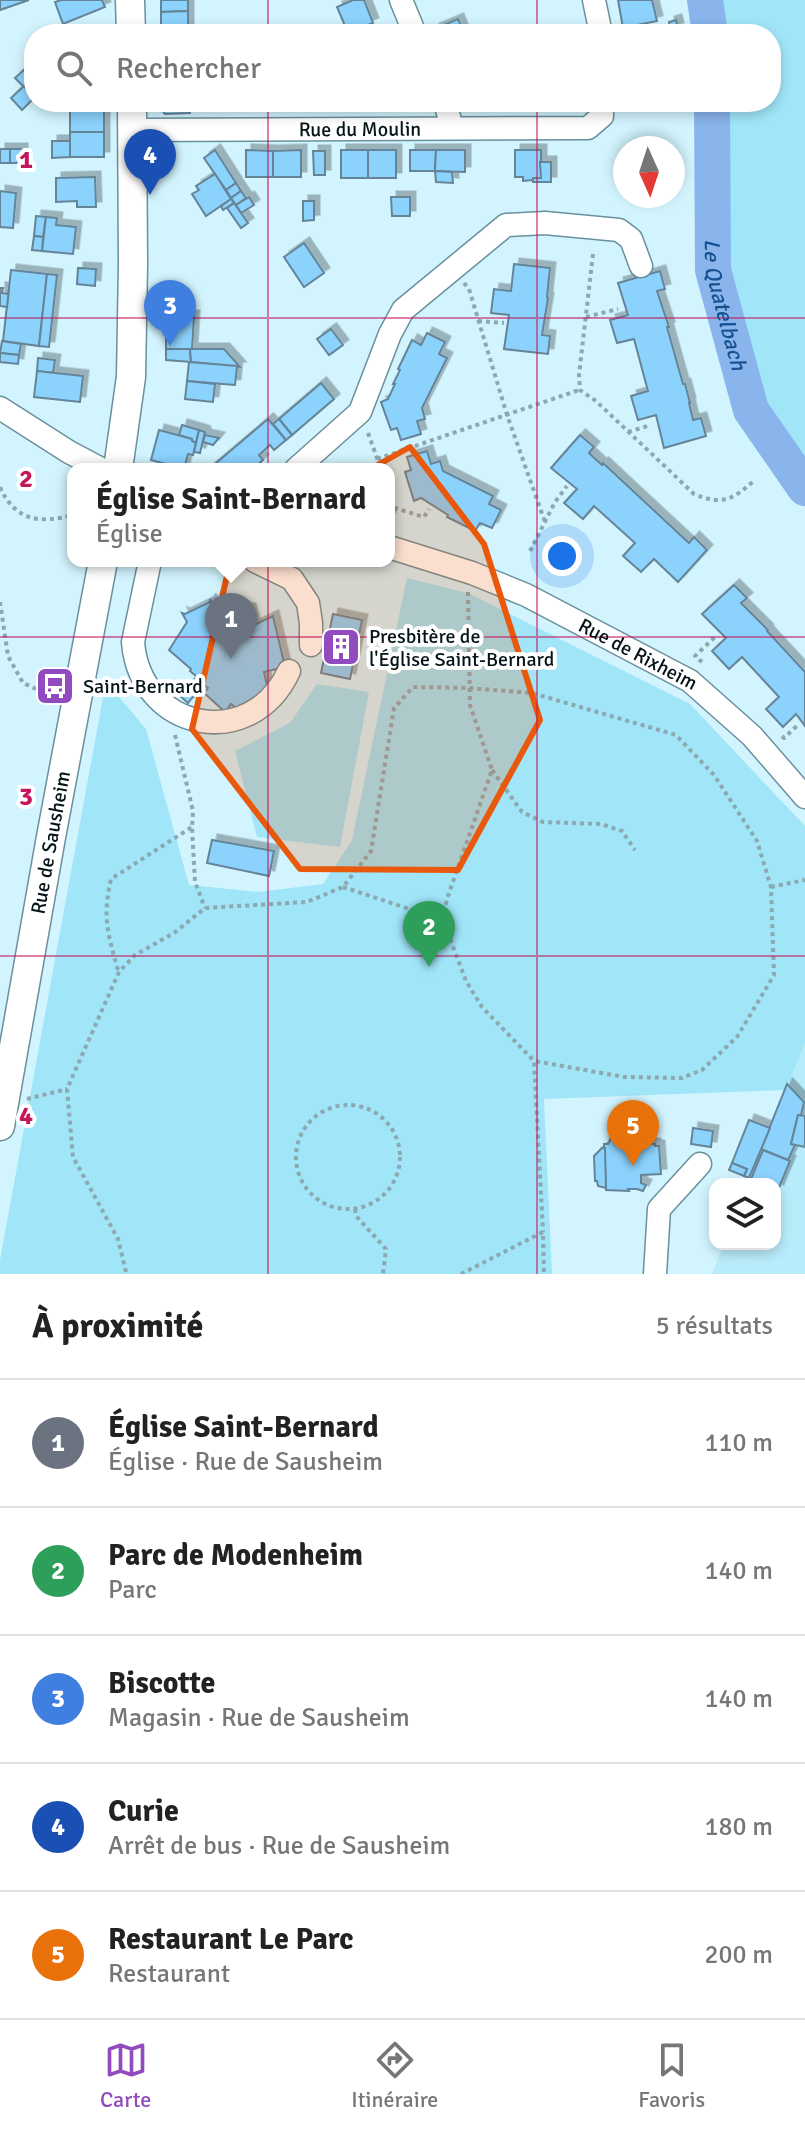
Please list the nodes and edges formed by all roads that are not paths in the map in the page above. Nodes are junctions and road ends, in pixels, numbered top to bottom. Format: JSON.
{"nodes":[{"id":1,"x":130,"y":0,"type":"edge"},
{"id":2,"x":401,"y":0,"type":"edge"},
{"id":3,"x":594,"y":0,"type":"edge"},
{"id":4,"x":131,"y":24,"type":"edge"},
{"id":5,"x":411,"y":24,"type":"edge"},
{"id":6,"x":599,"y":24,"type":"edge"},
{"id":7,"x":448,"y":112,"type":"edge"},
{"id":8,"x":602,"y":112,"type":"edge"},
{"id":9,"x":132,"y":116,"type":"edge"},
{"id":10,"x":452,"y":128,"type":"junction"},
{"id":11,"x":641,"y":266,"type":"dead end"},
{"id":12,"x":0,"y":408,"type":"edge"},
{"id":13,"x":90,"y":463,"type":"edge"},
{"id":14,"x":119,"y":463,"type":"edge"},
{"id":15,"x":303,"y":463,"type":"edge"},
{"id":16,"x":395,"y":549,"type":"edge"},
{"id":17,"x":102,"y":567,"type":"edge"},
{"id":18,"x":149,"y":567,"type":"edge"},
{"id":19,"x":267,"y":567,"type":"edge"},
{"id":20,"x":311,"y":645,"type":"dead end"},
{"id":21,"x":289,"y":671,"type":"dead end"},
{"id":22,"x":805,"y":797,"type":"edge"},
{"id":23,"x":0,"y":1126,"type":"edge"},
{"id":24,"x":700,"y":1164,"type":"dead end"},
{"id":25,"x":655,"y":1274,"type":"edge"}],
"edges":[{"from":1,"to":4,"type":"main road"},
{"from":2,"to":5,"type":"street"},
{"from":3,"to":6,"type":"street"},
{"from":7,"to":10,"type":"street"},
{"from":8,"to":10,"type":"street","name":"Rue du Moulin"},
{"from":9,"to":10,"type":"street","name":"Rue du Moulin"},
{"from":9,"to":14,"type":"main road"},
{"from":11,"to":15,"type":"street"},
{"from":12,"to":13,"type":"street"},
{"from":16,"to":22,"type":"street","name":"Rue de Rixheim"},
{"from":17,"to":23,"type":"main road","name":"Rue de Sausheim"},
{"from":18,"to":21,"type":"street"},
{"from":19,"to":20,"type":"street"},
{"from":24,"to":25,"type":"street"}]}
